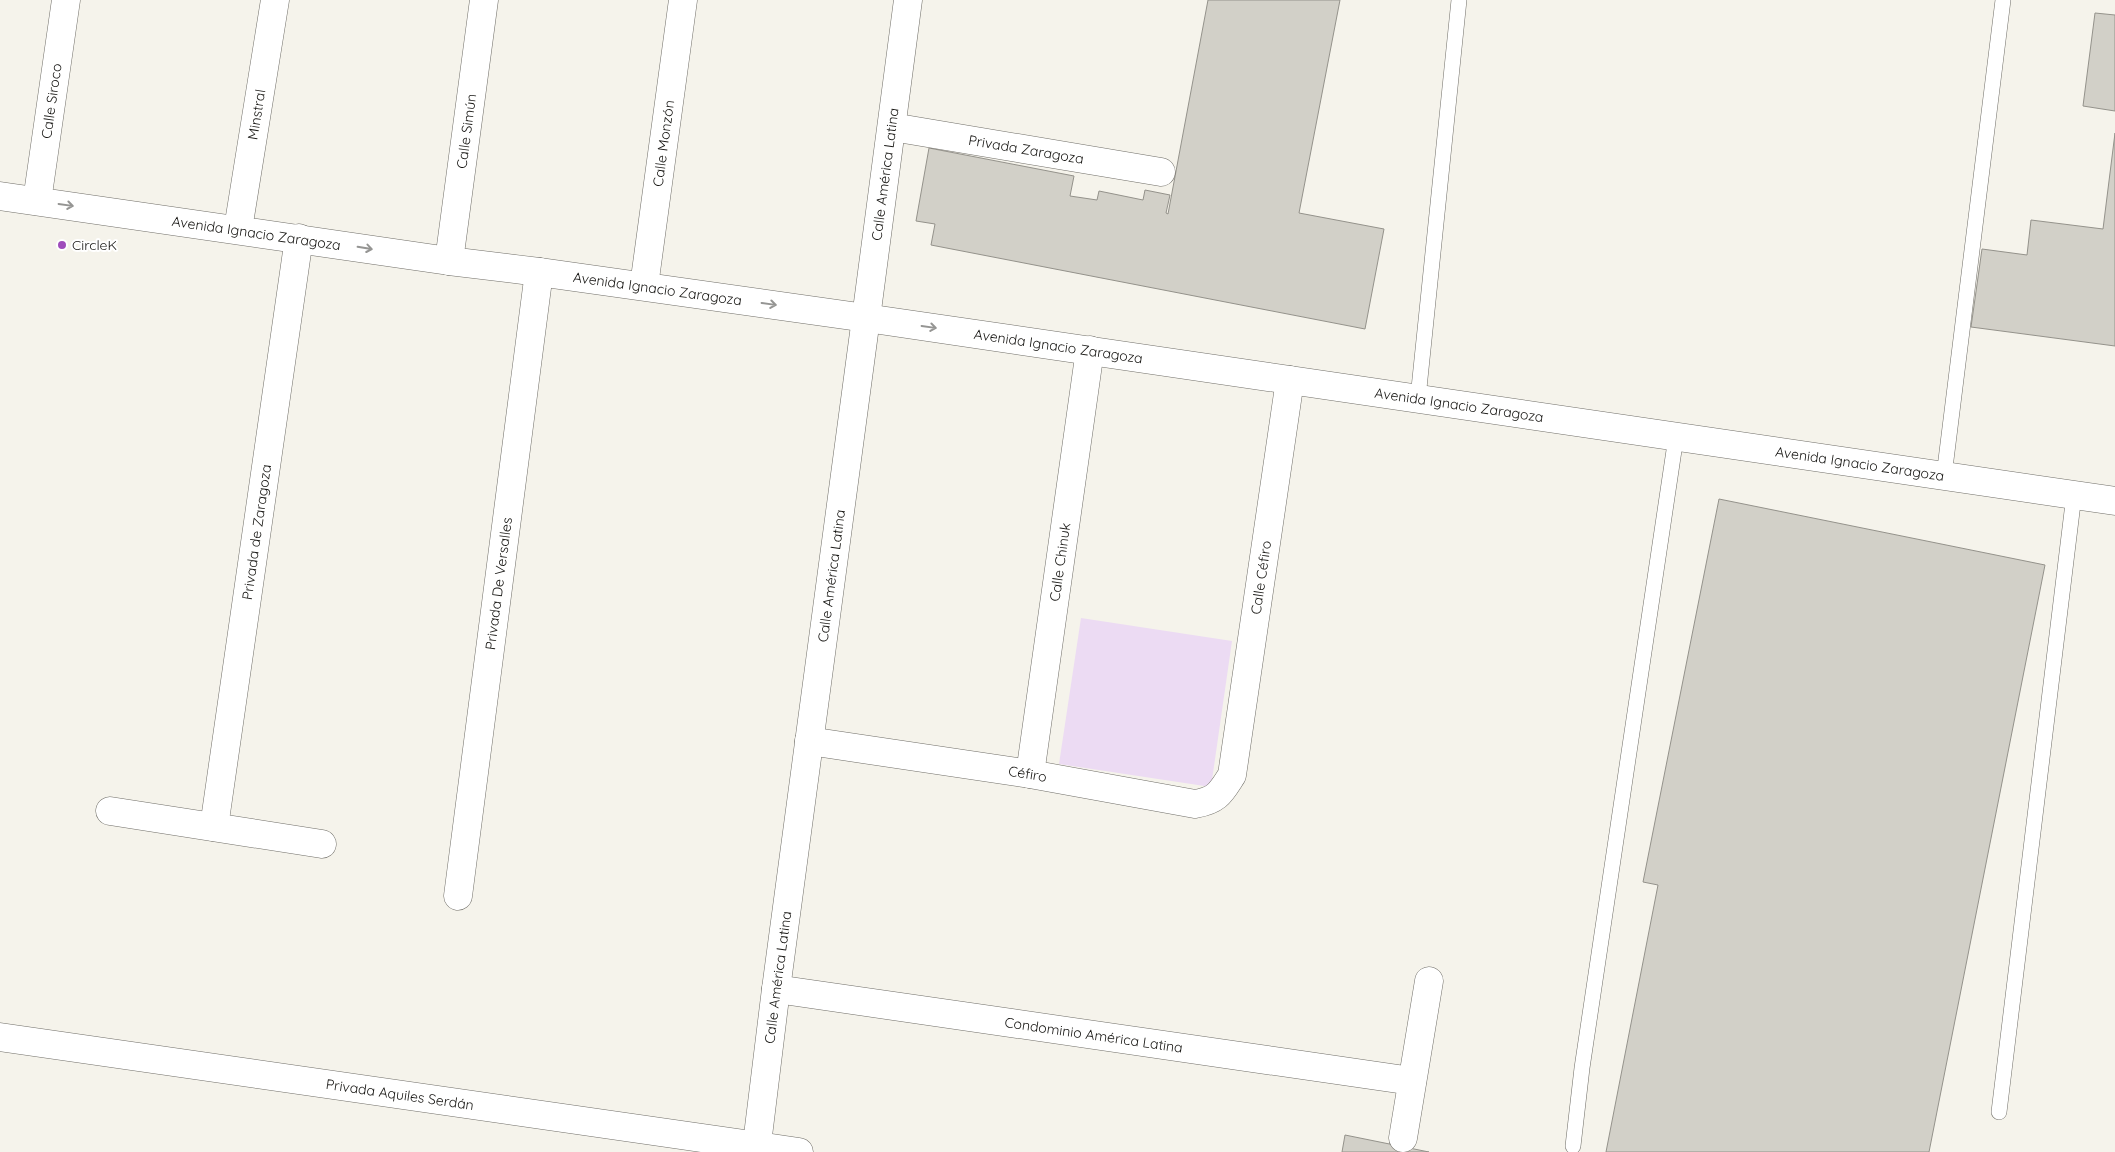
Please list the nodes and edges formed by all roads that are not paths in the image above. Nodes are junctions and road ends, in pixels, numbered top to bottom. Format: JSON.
{"nodes":[{"id":1,"x":66,"y":0,"type":"edge"},
{"id":2,"x":274,"y":0,"type":"edge"},
{"id":3,"x":484,"y":0,"type":"edge"},
{"id":4,"x":683,"y":0,"type":"edge"},
{"id":5,"x":908,"y":0,"type":"edge"},
{"id":6,"x":1459,"y":0,"type":"edge"},
{"id":7,"x":2002,"y":0,"type":"edge"},
{"id":8,"x":892,"y":127,"type":"junction"},
{"id":9,"x":1161,"y":172,"type":"dead end"},
{"id":10,"x":0,"y":196,"type":"edge"},
{"id":11,"x":38,"y":200,"type":"junction"},
{"id":12,"x":238,"y":229,"type":"junction"},
{"id":13,"x":299,"y":238,"type":"junction"},
{"id":14,"x":449,"y":261,"type":"junction"},
{"id":15,"x":539,"y":272,"type":"junction"},
{"id":16,"x":644,"y":286,"type":"junction"},
{"id":17,"x":866,"y":318,"type":"junction"},
{"id":18,"x":1090,"y":350,"type":"junction"},
{"id":19,"x":1290,"y":380,"type":"junction"},
{"id":20,"x":1418,"y":398,"type":"junction"},
{"id":21,"x":1676,"y":436,"type":"junction"},
{"id":22,"x":1944,"y":476,"type":"junction"},
{"id":23,"x":2074,"y":495,"type":"junction"},
{"id":24,"x":2115,"y":501,"type":"edge"},
{"id":25,"x":809,"y":741,"type":"junction"},
{"id":26,"x":1030,"y":774,"type":"junction"},
{"id":27,"x":1232,"y":775,"type":"joint"},
{"id":28,"x":110,"y":811,"type":"dead end"},
{"id":29,"x":214,"y":827,"type":"junction"},
{"id":30,"x":322,"y":844,"type":"dead end"},
{"id":31,"x":458,"y":896,"type":"dead end"},
{"id":32,"x":1429,"y":980,"type":"dead end"},
{"id":33,"x":776,"y":989,"type":"junction"},
{"id":34,"x":0,"y":1037,"type":"edge"},
{"id":35,"x":1412,"y":1081,"type":"junction"},
{"id":36,"x":1999,"y":1112,"type":"dead end"},
{"id":37,"x":1403,"y":1138,"type":"dead end"},
{"id":38,"x":1573,"y":1146,"type":"dead end"},
{"id":39,"x":757,"y":1148,"type":"edge"},
{"id":40,"x":799,"y":1152,"type":"edge"}],
"edges":[{"from":1,"to":11,"type":"street","name":"Calle Siroco"},
{"from":2,"to":12,"type":"street","name":"Minstral"},
{"from":3,"to":14,"type":"street","name":"Calle Simún"},
{"from":4,"to":16,"type":"street","name":"Calle Monzón"},
{"from":5,"to":8,"type":"street","name":"Calle América Latina"},
{"from":6,"to":20,"type":"lane"},
{"from":7,"to":22,"type":"lane"},
{"from":8,"to":9,"type":"street","name":"Privada Zaragoza"},
{"from":8,"to":17,"type":"street","name":"Calle América Latina"},
{"from":10,"to":11,"type":"street","name":"Avenida Ignacio Zaragoza"},
{"from":11,"to":12,"type":"street","name":"Avenida Ignacio Zaragoza","one_way":true},
{"from":12,"to":13,"type":"street","name":"Avenida Ignacio Zaragoza"},
{"from":13,"to":14,"type":"street","name":"Avenida Ignacio Zaragoza","one_way":true},
{"from":13,"to":29,"type":"street","name":"Privada de Zaragoza"},
{"from":14,"to":15,"type":"street","name":"Avenida Ignacio Zaragoza"},
{"from":15,"to":16,"type":"street","name":"Avenida Ignacio Zaragoza"},
{"from":15,"to":31,"type":"street","name":"Privada De Versalles"},
{"from":16,"to":17,"type":"street","name":"Avenida Ignacio Zaragoza","one_way":true},
{"from":17,"to":18,"type":"street","name":"Avenida Ignacio Zaragoza","one_way":true},
{"from":17,"to":25,"type":"street","name":"Calle América Latina"},
{"from":18,"to":19,"type":"street","name":"Avenida Ignacio Zaragoza"},
{"from":18,"to":26,"type":"street","name":"Calle Chinuk"},
{"from":19,"to":20,"type":"street","name":"Avenida Ignacio Zaragoza"},
{"from":19,"to":27,"type":"street","name":"Calle Céfiro"},
{"from":20,"to":21,"type":"street","name":"Avenida Ignacio Zaragoza"},
{"from":21,"to":22,"type":"street","name":"Avenida Ignacio Zaragoza"},
{"from":21,"to":38,"type":"lane"},
{"from":22,"to":23,"type":"street","name":"Avenida Ignacio Zaragoza"},
{"from":23,"to":24,"type":"street","name":"Avenida Ignacio Zaragoza"},
{"from":23,"to":36,"type":"lane"},
{"from":25,"to":26,"type":"street","name":"Céfiro"},
{"from":25,"to":33,"type":"street","name":"Calle América Latina"},
{"from":26,"to":27,"type":"street","name":"Céfiro"},
{"from":28,"to":29,"type":"street"},
{"from":29,"to":30,"type":"street"},
{"from":32,"to":35,"type":"street"},
{"from":33,"to":35,"type":"street","name":"Condominio América Latina"},
{"from":33,"to":39,"type":"street","name":"Calle América Latina"},
{"from":34,"to":39,"type":"street","name":"Privada Aquiles Serdán"},
{"from":35,"to":37,"type":"street"},
{"from":39,"to":40,"type":"street","name":"Privada Aquiles Serdán"}]}
